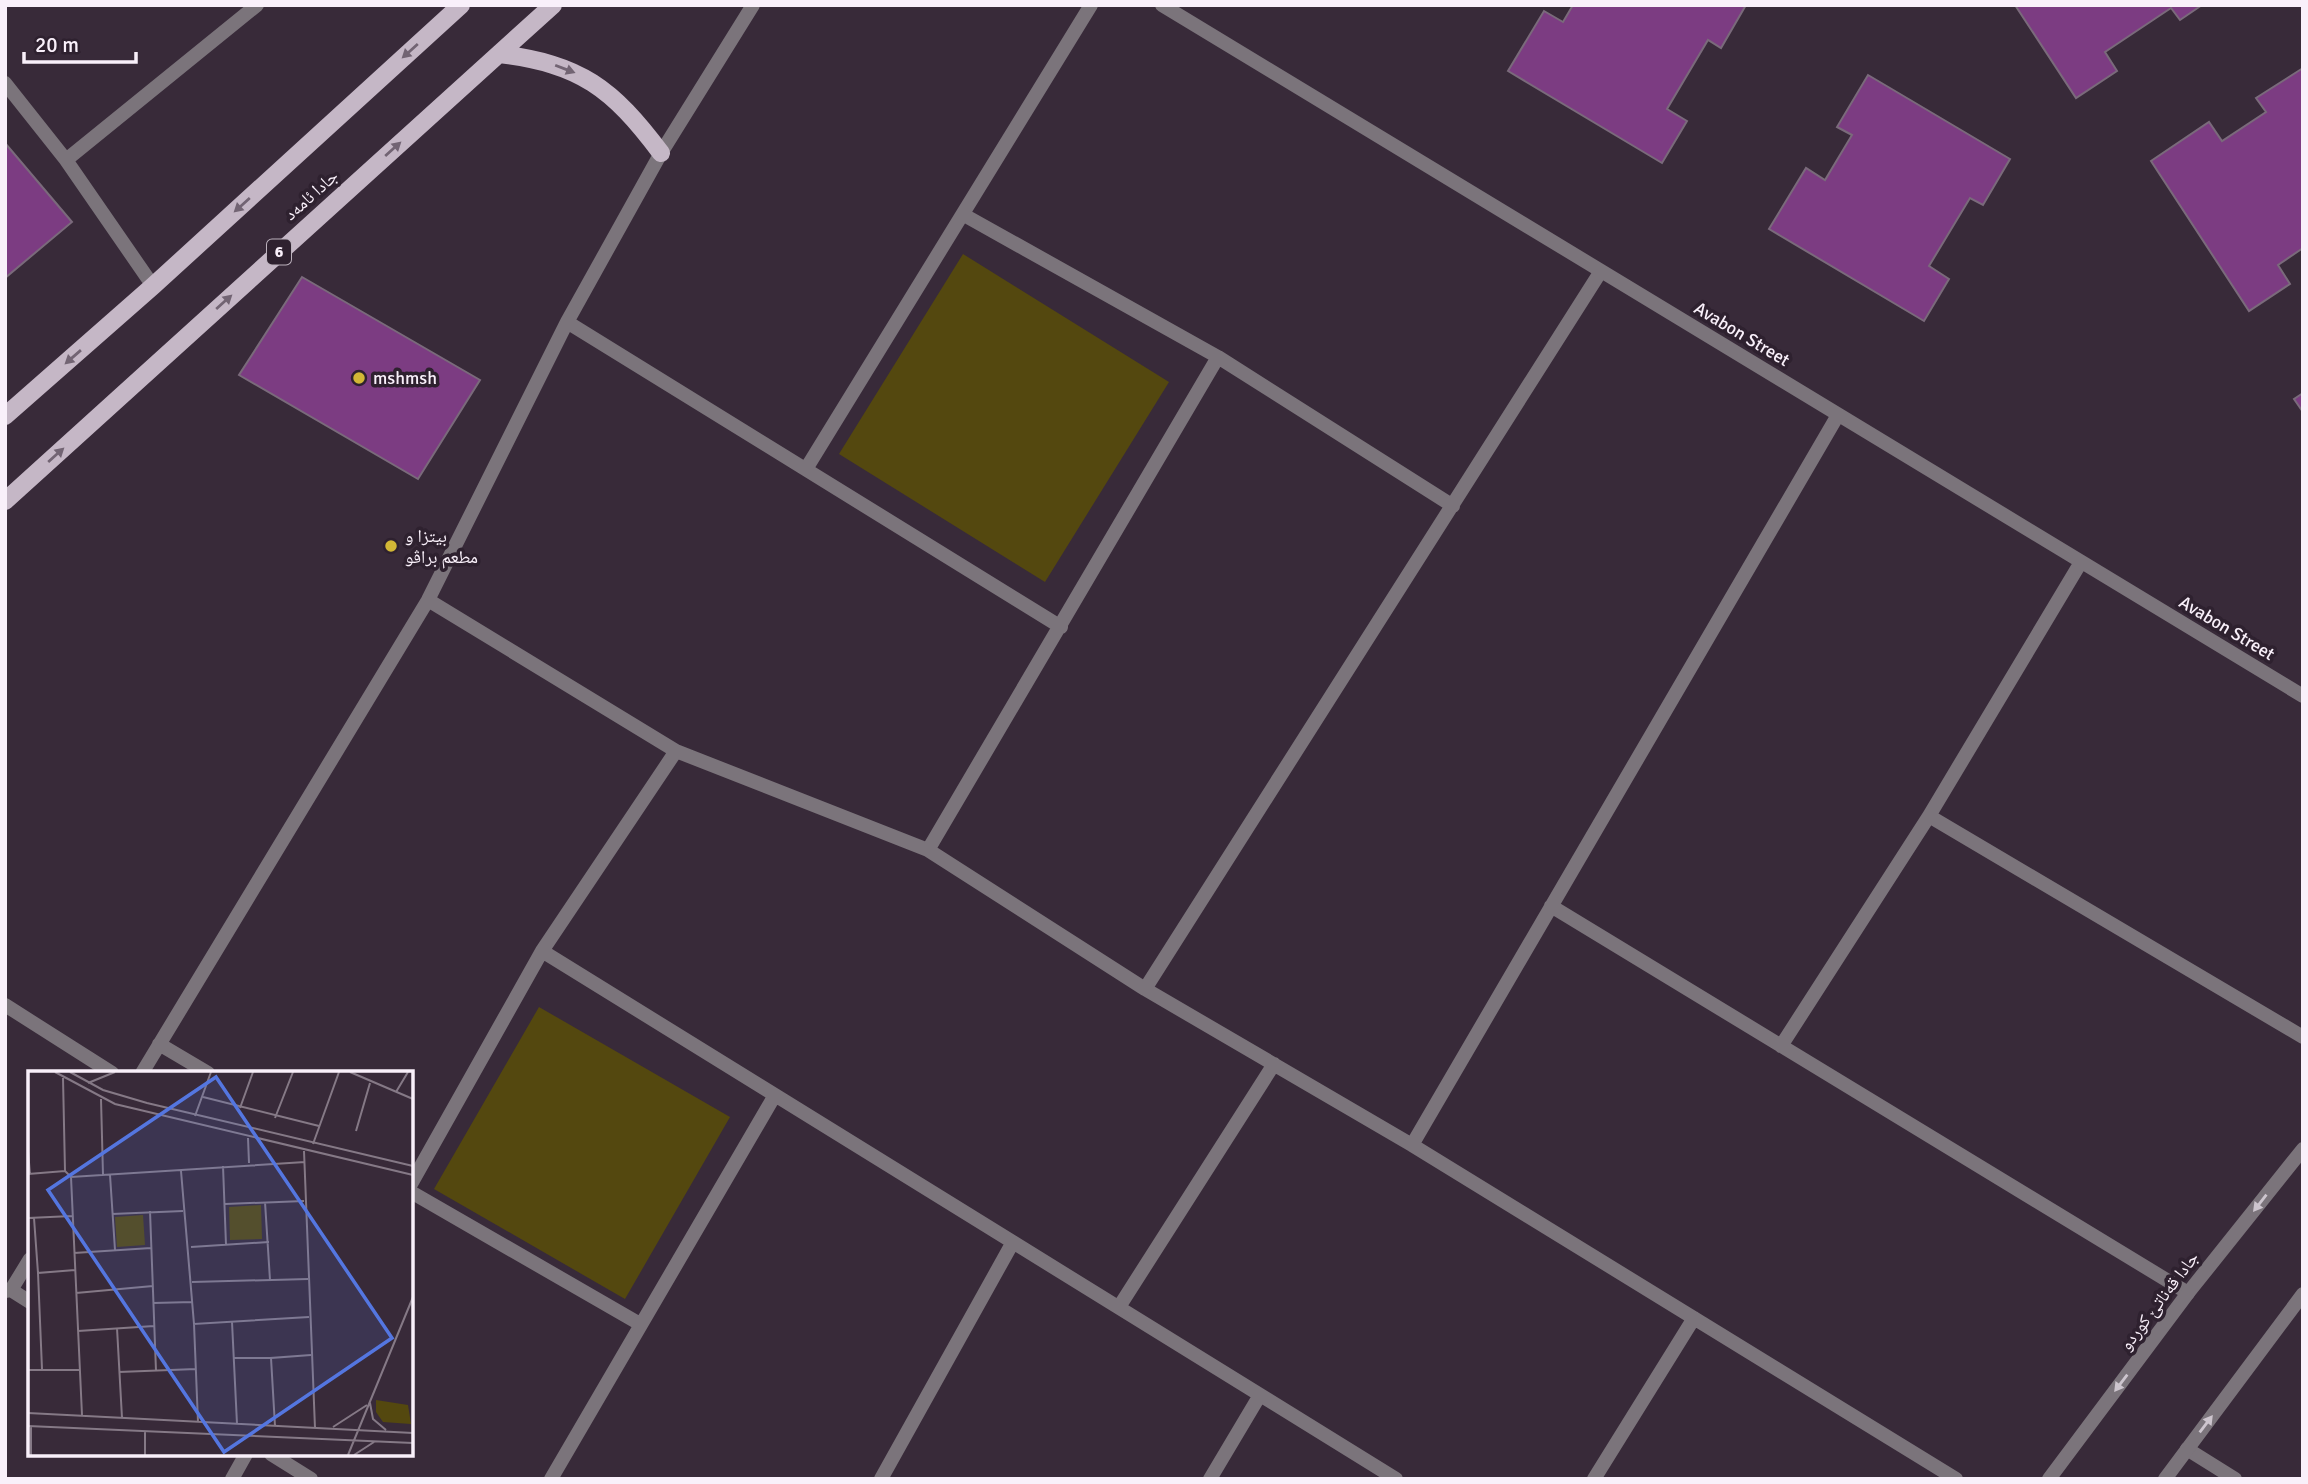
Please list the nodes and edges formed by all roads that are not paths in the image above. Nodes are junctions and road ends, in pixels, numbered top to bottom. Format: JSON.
{"nodes":[{"id":1,"x":257,"y":5,"type":"edge"},
{"id":2,"x":461,"y":5,"type":"edge"},
{"id":3,"x":553,"y":5,"type":"edge"},
{"id":4,"x":753,"y":5,"type":"edge"},
{"id":5,"x":1091,"y":5,"type":"edge"},
{"id":6,"x":1162,"y":5,"type":"edge"},
{"id":7,"x":499,"y":54,"type":"junction"},
{"id":8,"x":5,"y":83,"type":"edge"},
{"id":9,"x":661,"y":153,"type":"junction"},
{"id":10,"x":66,"y":160,"type":"junction"},
{"id":11,"x":964,"y":215,"type":"junction"},
{"id":12,"x":1601,"y":271,"type":"junction"},
{"id":13,"x":153,"y":286,"type":"junction"},
{"id":14,"x":568,"y":322,"type":"junction"},
{"id":15,"x":1218,"y":357,"type":"junction"},
{"id":16,"x":1838,"y":415,"type":"junction"},
{"id":17,"x":5,"y":416,"type":"edge"},
{"id":18,"x":806,"y":469,"type":"junction"},
{"id":19,"x":5,"y":500,"type":"edge"},
{"id":20,"x":1453,"y":506,"type":"junction"},
{"id":21,"x":2081,"y":562,"type":"junction"},
{"id":22,"x":428,"y":600,"type":"junction"},
{"id":23,"x":1061,"y":627,"type":"junction"},
{"id":24,"x":2303,"y":696,"type":"edge"},
{"id":25,"x":676,"y":751,"type":"junction"},
{"id":26,"x":1929,"y":816,"type":"junction"},
{"id":27,"x":928,"y":850,"type":"junction"},
{"id":28,"x":1551,"y":906,"type":"junction"},
{"id":29,"x":542,"y":951,"type":"junction"},
{"id":30,"x":1145,"y":989,"type":"junction"},
{"id":31,"x":5,"y":1005,"type":"edge"},
{"id":32,"x":2303,"y":1037,"type":"edge"},
{"id":33,"x":159,"y":1044,"type":"junction"},
{"id":34,"x":1781,"y":1046,"type":"junction"},
{"id":35,"x":1274,"y":1064,"type":"junction"},
{"id":36,"x":109,"y":1071,"type":"edge"},
{"id":37,"x":143,"y":1071,"type":"edge"},
{"id":38,"x":205,"y":1071,"type":"edge"},
{"id":39,"x":775,"y":1095,"type":"junction"},
{"id":40,"x":1412,"y":1144,"type":"junction"},
{"id":41,"x":2303,"y":1149,"type":"edge"},
{"id":42,"x":413,"y":1180,"type":"edge"},
{"id":43,"x":413,"y":1193,"type":"edge"},
{"id":44,"x":1013,"y":1242,"type":"junction"},
{"id":45,"x":28,"y":1262,"type":"edge"},
{"id":46,"x":8,"y":1291,"type":"edge"},
{"id":47,"x":2188,"y":1293,"type":"junction"},
{"id":48,"x":2303,"y":1294,"type":"edge"},
{"id":49,"x":28,"y":1302,"type":"edge"},
{"id":50,"x":1119,"y":1307,"type":"junction"},
{"id":51,"x":1694,"y":1318,"type":"junction"},
{"id":52,"x":640,"y":1324,"type":"junction"},
{"id":53,"x":1260,"y":1395,"type":"junction"},
{"id":54,"x":2188,"y":1449,"type":"junction"},
{"id":55,"x":245,"y":1456,"type":"edge"},
{"id":56,"x":274,"y":1456,"type":"edge"},
{"id":57,"x":232,"y":1479,"type":"edge"},
{"id":58,"x":311,"y":1479,"type":"edge"},
{"id":59,"x":551,"y":1479,"type":"edge"},
{"id":60,"x":881,"y":1479,"type":"edge"},
{"id":61,"x":1210,"y":1479,"type":"edge"},
{"id":62,"x":1396,"y":1479,"type":"edge"},
{"id":63,"x":1594,"y":1479,"type":"edge"},
{"id":64,"x":1956,"y":1479,"type":"edge"},
{"id":65,"x":2049,"y":1479,"type":"edge"},
{"id":66,"x":2165,"y":1479,"type":"edge"},
{"id":67,"x":2235,"y":1479,"type":"edge"}],
"edges":[{"from":1,"to":10,"type":"street"},
{"from":2,"to":13,"type":"main road","one_way":true},
{"from":3,"to":7,"type":"main road","name":"جادا ئامەد","number":"6"},
{"from":4,"to":9,"type":"street"},
{"from":5,"to":11,"type":"street"},
{"from":6,"to":12,"type":"street","name":"Avabon Street"},
{"from":7,"to":9,"type":"main road","one_way":true},
{"from":19,"to":7,"type":"main road","name":"جادا ئامەد","number":"6","one_way":true},
{"from":8,"to":10,"type":"street"},
{"from":9,"to":14,"type":"street"},
{"from":10,"to":13,"type":"street"},
{"from":11,"to":15,"type":"street"},
{"from":11,"to":18,"type":"street"},
{"from":12,"to":16,"type":"street","name":"Avabon Street"},
{"from":12,"to":20,"type":"street"},
{"from":13,"to":17,"type":"main road","one_way":true},
{"from":14,"to":18,"type":"street"},
{"from":14,"to":22,"type":"street"},
{"from":15,"to":20,"type":"street"},
{"from":15,"to":23,"type":"street"},
{"from":16,"to":21,"type":"street","name":"Avabon Street"},
{"from":16,"to":28,"type":"street"},
{"from":18,"to":23,"type":"street"},
{"from":20,"to":30,"type":"street"},
{"from":21,"to":24,"type":"street","name":"Avabon Street"},
{"from":21,"to":26,"type":"street"},
{"from":22,"to":25,"type":"street"},
{"from":22,"to":33,"type":"street"},
{"from":23,"to":27,"type":"street"},
{"from":25,"to":27,"type":"street"},
{"from":25,"to":29,"type":"street"},
{"from":26,"to":32,"type":"street"},
{"from":26,"to":34,"type":"street"},
{"from":27,"to":30,"type":"street"},
{"from":28,"to":34,"type":"street"},
{"from":28,"to":40,"type":"street"},
{"from":29,"to":39,"type":"street"},
{"from":29,"to":42,"type":"street"},
{"from":30,"to":35,"type":"street"},
{"from":31,"to":36,"type":"street"},
{"from":33,"to":37,"type":"street"},
{"from":33,"to":38,"type":"street"},
{"from":34,"to":47,"type":"street"},
{"from":35,"to":40,"type":"street"},
{"from":35,"to":50,"type":"street"},
{"from":39,"to":44,"type":"street"},
{"from":39,"to":52,"type":"street"},
{"from":40,"to":51,"type":"street"},
{"from":41,"to":47,"type":"street","name":"جادا قەناتێ کوردو","one_way":true},
{"from":43,"to":52,"type":"street"},
{"from":44,"to":50,"type":"street"},
{"from":44,"to":60,"type":"street"},
{"from":45,"to":46,"type":"street"},
{"from":46,"to":49,"type":"street"},
{"from":47,"to":65,"type":"street","name":"جادا قەناتێ کوردو","one_way":true},
{"from":54,"to":48,"type":"street","one_way":true},
{"from":50,"to":53,"type":"street"},
{"from":51,"to":63,"type":"street"},
{"from":51,"to":64,"type":"street"},
{"from":52,"to":59,"type":"street"},
{"from":53,"to":61,"type":"street"},
{"from":53,"to":62,"type":"street"},
{"from":54,"to":66,"type":"street"},
{"from":54,"to":67,"type":"street"},
{"from":55,"to":57,"type":"street"},
{"from":56,"to":58,"type":"street"}]}
